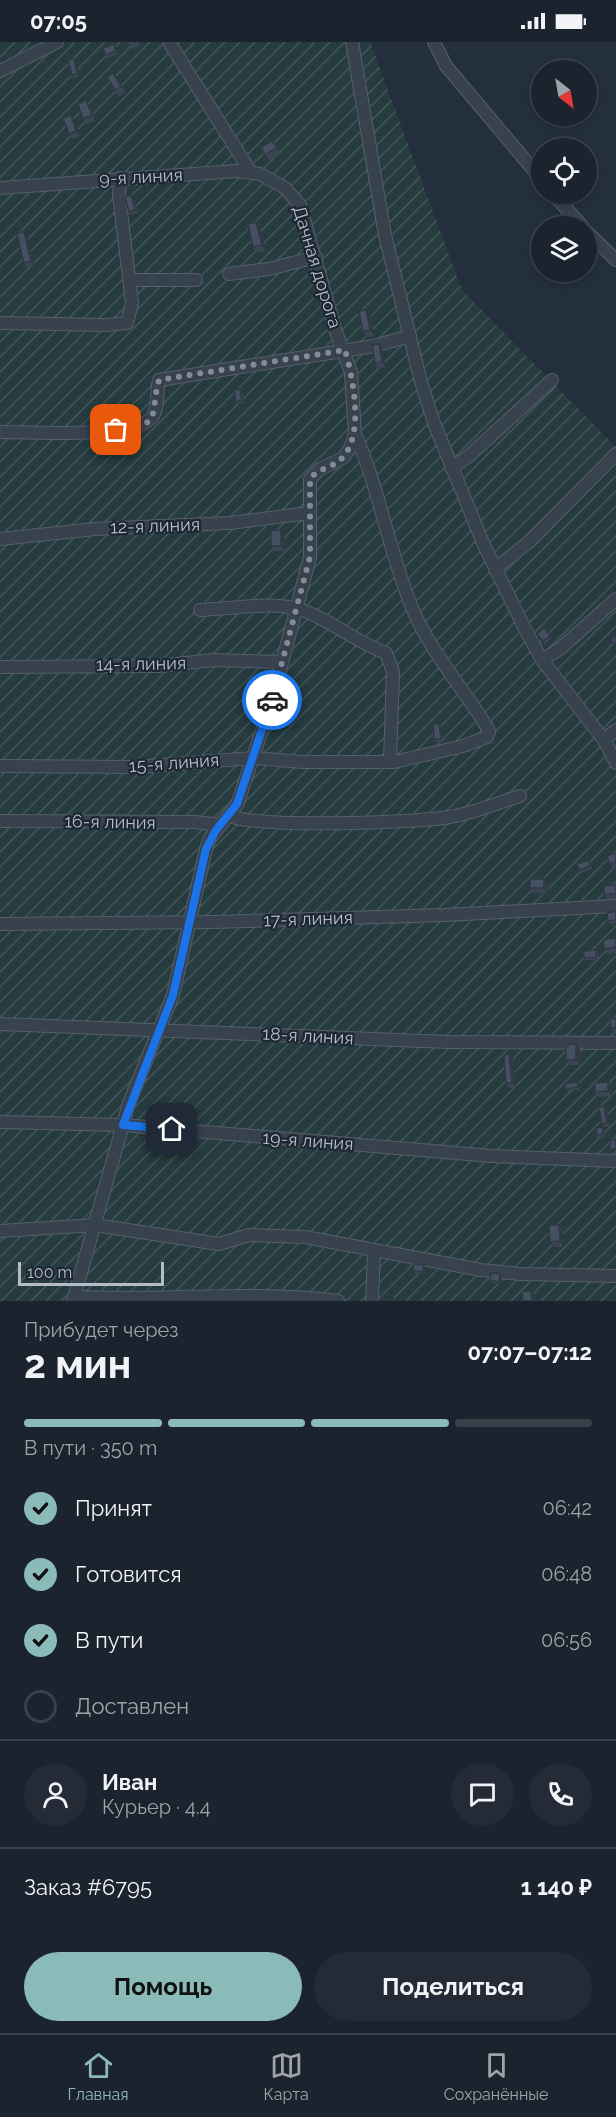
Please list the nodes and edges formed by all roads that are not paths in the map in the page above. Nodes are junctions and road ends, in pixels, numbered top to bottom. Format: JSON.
{"nodes":[{"id":1,"x":57,"y":42,"type":"edge"},
{"id":2,"x":169,"y":42,"type":"edge"},
{"id":3,"x":352,"y":42,"type":"edge"},
{"id":4,"x":434,"y":42,"type":"edge"},
{"id":5,"x":0,"y":71,"type":"edge"},
{"id":6,"x":531,"y":167,"type":"edge"},
{"id":7,"x":250,"y":171,"type":"junction"},
{"id":8,"x":120,"y":178,"type":"junction"},
{"id":9,"x":278,"y":183,"type":"joint"},
{"id":10,"x":0,"y":188,"type":"edge"},
{"id":11,"x":562,"y":204,"type":"edge"},
{"id":12,"x":573,"y":216,"type":"edge"},
{"id":13,"x":597,"y":242,"type":"edge"},
{"id":14,"x":316,"y":257,"type":"junction"},
{"id":15,"x":616,"y":260,"type":"edge"},
{"id":16,"x":229,"y":274,"type":"dead end"},
{"id":17,"x":130,"y":280,"type":"junction"},
{"id":18,"x":196,"y":280,"type":"dead end"},
{"id":19,"x":0,"y":323,"type":"edge"},
{"id":20,"x":410,"y":336,"type":"junction"},
{"id":21,"x":345,"y":350,"type":"junction"},
{"id":22,"x":552,"y":380,"type":"dead end"},
{"id":23,"x":0,"y":432,"type":"edge"},
{"id":24,"x":355,"y":434,"type":"junction"},
{"id":25,"x":616,"y":454,"type":"edge"},
{"id":26,"x":451,"y":468,"type":"junction"},
{"id":27,"x":309,"y":513,"type":"junction"},
{"id":28,"x":0,"y":539,"type":"edge"},
{"id":29,"x":495,"y":569,"type":"junction"},
{"id":30,"x":616,"y":599,"type":"edge"},
{"id":31,"x":296,"y":609,"type":"junction"},
{"id":32,"x":200,"y":610,"type":"dead end"},
{"id":33,"x":542,"y":660,"type":"junction"},
{"id":34,"x":282,"y":662,"type":"junction"},
{"id":35,"x":0,"y":667,"type":"edge"},
{"id":36,"x":616,"y":730,"type":"edge"},
{"id":37,"x":487,"y":736,"type":"joint"},
{"id":38,"x":604,"y":740,"type":"junction"},
{"id":39,"x":253,"y":758,"type":"junction"},
{"id":40,"x":390,"y":762,"type":"junction"},
{"id":41,"x":616,"y":762,"type":"edge"},
{"id":42,"x":0,"y":766,"type":"edge"},
{"id":43,"x":520,"y":796,"type":"dead end"},
{"id":44,"x":230,"y":816,"type":"junction"},
{"id":45,"x":0,"y":821,"type":"edge"},
{"id":46,"x":220,"y":825,"type":"junction"},
{"id":47,"x":616,"y":906,"type":"edge"},
{"id":48,"x":189,"y":921,"type":"junction"},
{"id":49,"x":0,"y":924,"type":"edge"},
{"id":50,"x":0,"y":1024,"type":"edge"},
{"id":51,"x":160,"y":1028,"type":"junction"},
{"id":52,"x":616,"y":1043,"type":"edge"},
{"id":53,"x":0,"y":1122,"type":"edge"},
{"id":54,"x":123,"y":1125,"type":"junction"},
{"id":55,"x":616,"y":1161,"type":"edge"},
{"id":56,"x":95,"y":1225,"type":"junction"},
{"id":57,"x":0,"y":1232,"type":"edge"},
{"id":58,"x":374,"y":1251,"type":"junction"},
{"id":59,"x":616,"y":1276,"type":"edge"},
{"id":60,"x":73,"y":1299,"type":"edge"},
{"id":61,"x":338,"y":1301,"type":"edge"},
{"id":62,"x":372,"y":1301,"type":"edge"}],
"edges":[{"from":1,"to":5,"type":"street"},
{"from":2,"to":7,"type":"street"},
{"from":3,"to":20,"type":"street"},
{"from":4,"to":6,"type":"street"},
{"from":7,"to":8,"type":"street","name":"9-я линия"},
{"from":7,"to":9,"type":"street","name":"9-я линия"},
{"from":8,"to":10,"type":"street","name":"9-я линия"},
{"from":8,"to":17,"type":"street"},
{"from":9,"to":14,"type":"street","name":"Дачная дорога"},
{"from":11,"to":12,"type":"street"},
{"from":13,"to":15,"type":"street"},
{"from":14,"to":16,"type":"street"},
{"from":14,"to":21,"type":"street","name":"Дачная дорога"},
{"from":17,"to":18,"type":"street"},
{"from":17,"to":19,"type":"street"},
{"from":20,"to":21,"type":"street"},
{"from":20,"to":26,"type":"street"},
{"from":21,"to":23,"type":"street"},
{"from":21,"to":24,"type":"street","name":"Дачная дорога"},
{"from":22,"to":26,"type":"street"},
{"from":24,"to":27,"type":"street"},
{"from":24,"to":37,"type":"street","name":"Дачная дорога"},
{"from":25,"to":29,"type":"street"},
{"from":26,"to":29,"type":"street"},
{"from":27,"to":28,"type":"street","name":"12-я линия"},
{"from":27,"to":31,"type":"street"},
{"from":29,"to":33,"type":"street"},
{"from":30,"to":33,"type":"street"},
{"from":31,"to":32,"type":"street"},
{"from":31,"to":34,"type":"street"},
{"from":31,"to":40,"type":"street"},
{"from":33,"to":38,"type":"street"},
{"from":34,"to":35,"type":"street","name":"14-я линия"},
{"from":34,"to":39,"type":"street"},
{"from":36,"to":38,"type":"street"},
{"from":37,"to":40,"type":"street","name":"15-я линия"},
{"from":38,"to":41,"type":"street"},
{"from":39,"to":40,"type":"street","name":"15-я линия"},
{"from":39,"to":42,"type":"street","name":"15-я линия"},
{"from":39,"to":44,"type":"street"},
{"from":43,"to":44,"type":"street"},
{"from":44,"to":46,"type":"street"},
{"from":45,"to":46,"type":"street","name":"16-я линия"},
{"from":46,"to":48,"type":"street"},
{"from":47,"to":48,"type":"street","name":"17-я линия"},
{"from":48,"to":49,"type":"street","name":"17-я линия"},
{"from":48,"to":51,"type":"street"},
{"from":50,"to":51,"type":"street","name":"18-я линия"},
{"from":51,"to":52,"type":"street","name":"18-я линия"},
{"from":51,"to":54,"type":"street"},
{"from":53,"to":54,"type":"street","name":"19-я линия"},
{"from":54,"to":55,"type":"street","name":"19-я линия"},
{"from":54,"to":56,"type":"street"},
{"from":56,"to":57,"type":"street"},
{"from":56,"to":58,"type":"street"},
{"from":56,"to":60,"type":"street"},
{"from":58,"to":59,"type":"street"},
{"from":58,"to":62,"type":"street"},
{"from":60,"to":61,"type":"street"}]}
